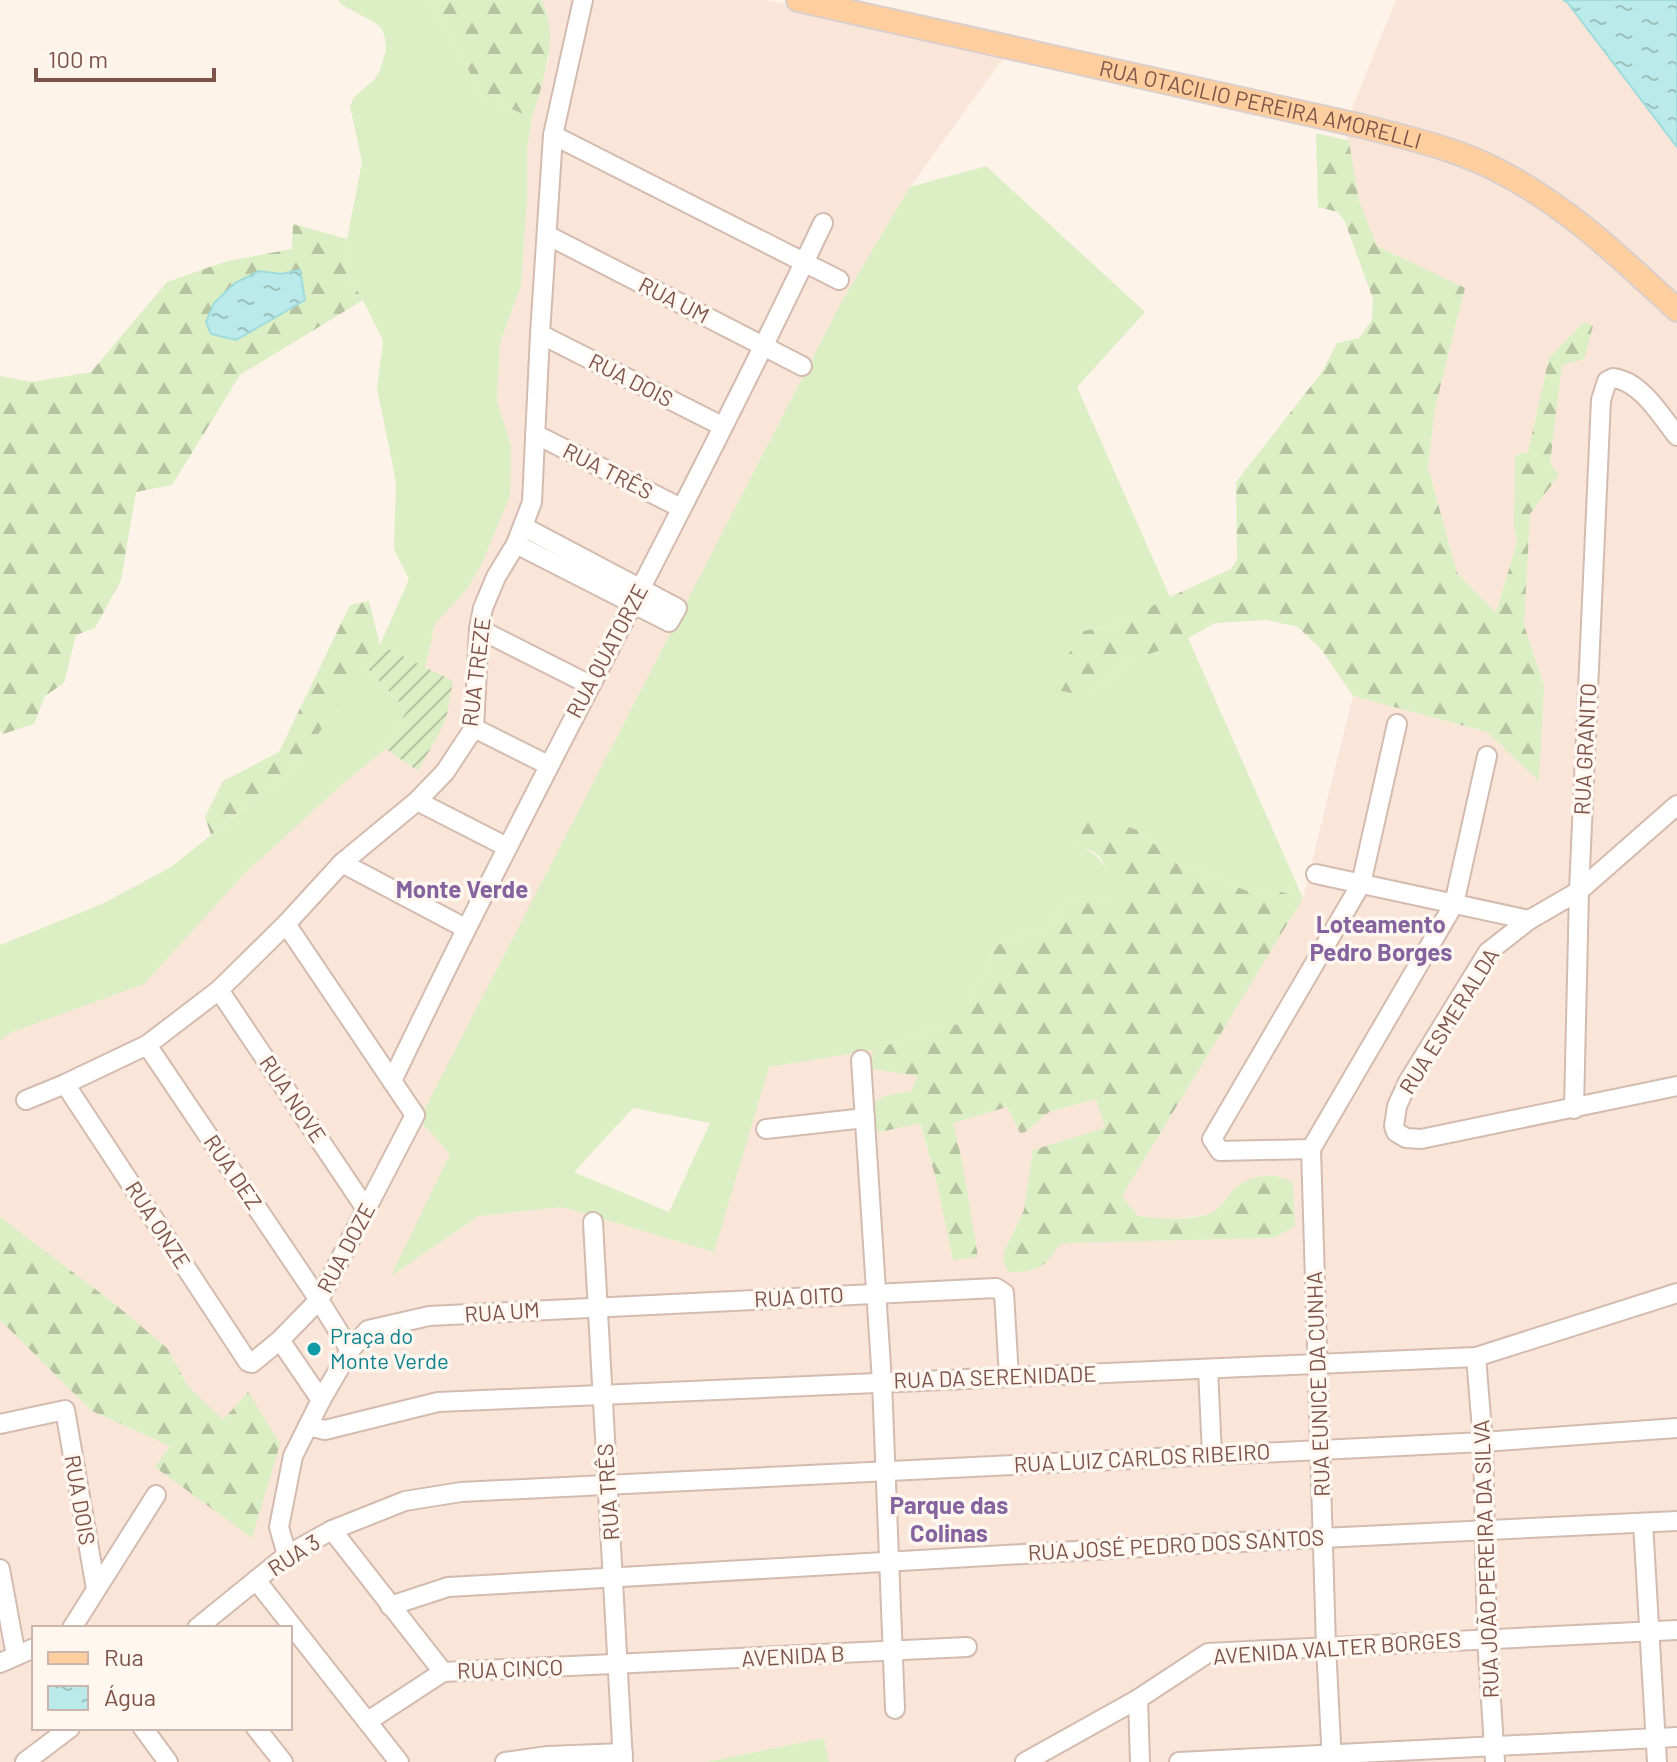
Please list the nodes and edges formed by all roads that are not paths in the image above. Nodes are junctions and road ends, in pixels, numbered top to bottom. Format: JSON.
{"nodes":[{"id":1,"x":583,"y":0,"type":"edge"},
{"id":2,"x":798,"y":0,"type":"edge"},
{"id":3,"x":553,"y":135,"type":"junction"},
{"id":4,"x":823,"y":223,"type":"dead end"},
{"id":5,"x":547,"y":235,"type":"junction"},
{"id":6,"x":804,"y":263,"type":"junction"},
{"id":7,"x":839,"y":280,"type":"dead end"},
{"id":8,"x":1677,"y":310,"type":"edge"},
{"id":9,"x":540,"y":334,"type":"junction"},
{"id":10,"x":763,"y":346,"type":"junction"},
{"id":11,"x":802,"y":366,"type":"dead end"},
{"id":12,"x":722,"y":426,"type":"junction"},
{"id":13,"x":535,"y":434,"type":"junction"},
{"id":14,"x":1677,"y":436,"type":"edge"},
{"id":15,"x":681,"y":508,"type":"junction"},
{"id":16,"x":520,"y":536,"type":"junction"},
{"id":17,"x":636,"y":595,"type":"junction"},
{"id":18,"x":479,"y":629,"type":"junction"},
{"id":19,"x":590,"y":685,"type":"junction"},
{"id":20,"x":1397,"y":724,"type":"dead end"},
{"id":21,"x":474,"y":728,"type":"junction"},
{"id":22,"x":1487,"y":756,"type":"dead end"},
{"id":23,"x":548,"y":765,"type":"junction"},
{"id":24,"x":417,"y":801,"type":"junction"},
{"id":25,"x":1677,"y":805,"type":"edge"},
{"id":26,"x":507,"y":847,"type":"junction"},
{"id":27,"x":342,"y":863,"type":"junction"},
{"id":28,"x":1316,"y":874,"type":"dead end"},
{"id":29,"x":1361,"y":884,"type":"junction"},
{"id":30,"x":1579,"y":891,"type":"junction"},
{"id":31,"x":1454,"y":904,"type":"junction"},
{"id":32,"x":1529,"y":920,"type":"junction"},
{"id":33,"x":286,"y":924,"type":"junction"},
{"id":34,"x":465,"y":928,"type":"junction"},
{"id":35,"x":219,"y":990,"type":"junction"},
{"id":36,"x":147,"y":1045,"type":"junction"},
{"id":37,"x":861,"y":1060,"type":"dead end"},
{"id":38,"x":392,"y":1081,"type":"junction"},
{"id":39,"x":65,"y":1084,"type":"junction"},
{"id":40,"x":1677,"y":1086,"type":"edge"},
{"id":41,"x":26,"y":1100,"type":"dead end"},
{"id":42,"x":1574,"y":1109,"type":"junction"},
{"id":43,"x":865,"y":1118,"type":"junction"},
{"id":44,"x":766,"y":1129,"type":"dead end"},
{"id":45,"x":1311,"y":1149,"type":"junction"},
{"id":46,"x":366,"y":1209,"type":"junction"},
{"id":47,"x":593,"y":1222,"type":"dead end"},
{"id":48,"x":877,"y":1293,"type":"junction"},
{"id":49,"x":1677,"y":1293,"type":"edge"},
{"id":50,"x":319,"y":1300,"type":"junction"},
{"id":51,"x":598,"y":1306,"type":"junction"},
{"id":52,"x":280,"y":1340,"type":"junction"},
{"id":53,"x":350,"y":1350,"type":"junction"},
{"id":54,"x":1476,"y":1357,"type":"junction"},
{"id":55,"x":1316,"y":1362,"type":"junction"},
{"id":56,"x":252,"y":1363,"type":"joint"},
{"id":57,"x":1208,"y":1369,"type":"junction"},
{"id":58,"x":1009,"y":1377,"type":"junction"},
{"id":59,"x":882,"y":1382,"type":"junction"},
{"id":60,"x":602,"y":1396,"type":"junction"},
{"id":61,"x":321,"y":1400,"type":"junction"},
{"id":62,"x":0,"y":1424,"type":"edge"},
{"id":63,"x":308,"y":1426,"type":"junction"},
{"id":64,"x":1677,"y":1428,"type":"edge"},
{"id":65,"x":1483,"y":1442,"type":"junction"},
{"id":66,"x":1321,"y":1450,"type":"junction"},
{"id":67,"x":1212,"y":1455,"type":"junction"},
{"id":68,"x":886,"y":1471,"type":"junction"},
{"id":69,"x":607,"y":1485,"type":"junction"},
{"id":70,"x":156,"y":1495,"type":"dead end"},
{"id":71,"x":1677,"y":1521,"type":"edge"},
{"id":72,"x":1643,"y":1523,"type":"junction"},
{"id":73,"x":332,"y":1530,"type":"junction"},
{"id":74,"x":1485,"y":1530,"type":"junction"},
{"id":75,"x":1322,"y":1538,"type":"junction"},
{"id":76,"x":287,"y":1555,"type":"junction"},
{"id":77,"x":891,"y":1560,"type":"junction"},
{"id":78,"x":0,"y":1569,"type":"edge"},
{"id":79,"x":614,"y":1576,"type":"junction"},
{"id":80,"x":256,"y":1580,"type":"junction"},
{"id":81,"x":96,"y":1589,"type":"junction"},
{"id":82,"x":390,"y":1606,"type":"junction"},
{"id":83,"x":73,"y":1626,"type":"edge"},
{"id":84,"x":199,"y":1626,"type":"edge"},
{"id":85,"x":1677,"y":1630,"type":"edge"},
{"id":86,"x":1650,"y":1631,"type":"junction"},
{"id":87,"x":1487,"y":1638,"type":"junction"},
{"id":88,"x":1326,"y":1646,"type":"junction"},
{"id":89,"x":967,"y":1647,"type":"dead end"},
{"id":90,"x":32,"y":1649,"type":"edge"},
{"id":91,"x":894,"y":1651,"type":"junction"},
{"id":92,"x":8,"y":1659,"type":"edge"},
{"id":93,"x":619,"y":1665,"type":"junction"},
{"id":94,"x":443,"y":1672,"type":"junction"},
{"id":95,"x":1138,"y":1699,"type":"junction"},
{"id":96,"x":895,"y":1709,"type":"dead end"},
{"id":97,"x":368,"y":1721,"type":"junction"},
{"id":98,"x":68,"y":1730,"type":"edge"},
{"id":99,"x":144,"y":1730,"type":"edge"},
{"id":100,"x":258,"y":1730,"type":"edge"},
{"id":101,"x":1677,"y":1737,"type":"edge"},
{"id":102,"x":1656,"y":1738,"type":"junction"},
{"id":103,"x":1495,"y":1754,"type":"edge"},
{"id":104,"x":48,"y":1755,"type":"edge"},
{"id":105,"x":623,"y":1757,"type":"edge"},
{"id":106,"x":1332,"y":1758,"type":"edge"},
{"id":107,"x":25,"y":1762,"type":"edge"},
{"id":108,"x":168,"y":1762,"type":"edge"},
{"id":109,"x":283,"y":1762,"type":"edge"},
{"id":110,"x":399,"y":1762,"type":"edge"},
{"id":111,"x":505,"y":1762,"type":"edge"},
{"id":112,"x":1025,"y":1762,"type":"edge"},
{"id":113,"x":1140,"y":1762,"type":"edge"},
{"id":114,"x":1179,"y":1762,"type":"edge"},
{"id":115,"x":1657,"y":1762,"type":"edge"}],
"edges":[{"from":1,"to":3,"type":"street","name":"RUA TREZE"},
{"from":2,"to":8,"type":"main road","name":"RUA OTACILIO PEREIRA AMORELLI"},
{"from":3,"to":5,"type":"street","name":"RUA TREZE"},
{"from":3,"to":6,"type":"street"},
{"from":4,"to":6,"type":"street","name":"RUA QUATORZE"},
{"from":5,"to":9,"type":"street","name":"RUA TREZE"},
{"from":5,"to":10,"type":"street","name":"RUA UM"},
{"from":6,"to":7,"type":"street"},
{"from":6,"to":10,"type":"street","name":"RUA QUATORZE"},
{"from":9,"to":12,"type":"street","name":"RUA DOIS"},
{"from":9,"to":13,"type":"street","name":"RUA TREZE"},
{"from":10,"to":11,"type":"street","name":"RUA UM"},
{"from":10,"to":12,"type":"street","name":"RUA QUATORZE"},
{"from":12,"to":15,"type":"street","name":"RUA QUATORZE"},
{"from":13,"to":15,"type":"street","name":"RUA TRÊS"},
{"from":13,"to":16,"type":"street","name":"RUA TREZE"},
{"from":14,"to":30,"type":"street","name":"RUA GRANITO"},
{"from":15,"to":17,"type":"street","name":"RUA QUATORZE"},
{"from":16,"to":17,"type":"street"},
{"from":16,"to":18,"type":"street","name":"RUA TREZE"},
{"from":17,"to":19,"type":"street","name":"RUA QUATORZE"},
{"from":18,"to":19,"type":"street"},
{"from":18,"to":21,"type":"street","name":"RUA TREZE"},
{"from":19,"to":23,"type":"street","name":"RUA QUATORZE"},
{"from":20,"to":29,"type":"street"},
{"from":21,"to":23,"type":"street"},
{"from":21,"to":24,"type":"street","name":"RUA TREZE"},
{"from":22,"to":31,"type":"street"},
{"from":23,"to":26,"type":"street","name":"RUA QUATORZE"},
{"from":24,"to":26,"type":"street"},
{"from":24,"to":27,"type":"street","name":"RUA TREZE"},
{"from":25,"to":30,"type":"street","name":"RUA ESMERALDA"},
{"from":26,"to":34,"type":"street","name":"RUA QUATORZE"},
{"from":27,"to":33,"type":"street","name":"RUA TREZE"},
{"from":27,"to":34,"type":"street"},
{"from":28,"to":29,"type":"street"},
{"from":29,"to":31,"type":"street"},
{"from":29,"to":45,"type":"street"},
{"from":30,"to":32,"type":"street","name":"RUA ESMERALDA"},
{"from":30,"to":42,"type":"street","name":"RUA GRANITO"},
{"from":31,"to":32,"type":"street"},
{"from":31,"to":45,"type":"street"},
{"from":32,"to":42,"type":"street","name":"RUA ESMERALDA"},
{"from":33,"to":35,"type":"street","name":"RUA TREZE"},
{"from":33,"to":38,"type":"street"},
{"from":34,"to":38,"type":"street","name":"RUA QUATORZE"},
{"from":35,"to":36,"type":"street","name":"RUA TREZE"},
{"from":35,"to":46,"type":"street","name":"RUA NOVE"},
{"from":36,"to":39,"type":"street","name":"RUA TREZE"},
{"from":36,"to":50,"type":"street","name":"RUA DEZ"},
{"from":37,"to":43,"type":"street"},
{"from":38,"to":46,"type":"street","name":"RUA DOZE"},
{"from":39,"to":41,"type":"street","name":"RUA TREZE"},
{"from":39,"to":56,"type":"street","name":"RUA ONZE"},
{"from":40,"to":42,"type":"street"},
{"from":43,"to":44,"type":"street"},
{"from":43,"to":48,"type":"street"},
{"from":45,"to":55,"type":"street","name":"RUA EUNICE DA CUNHA"},
{"from":46,"to":50,"type":"street","name":"RUA DOZE"},
{"from":47,"to":51,"type":"street","name":"RUA TRÊS"},
{"from":48,"to":51,"type":"street","name":"RUA OITO"},
{"from":48,"to":58,"type":"street","name":"RUA OITO"},
{"from":48,"to":59,"type":"street"},
{"from":49,"to":54,"type":"street","name":"RUA DA SERENIDADE"},
{"from":50,"to":52,"type":"street","name":"RUA DOZE"},
{"from":50,"to":53,"type":"street","name":"RUA DEZ"},
{"from":51,"to":53,"type":"street","name":"RUA UM"},
{"from":51,"to":60,"type":"street","name":"RUA TRÊS"},
{"from":52,"to":56,"type":"street","name":"RUA DOZE"},
{"from":52,"to":61,"type":"street"},
{"from":53,"to":61,"type":"street","name":"RUA UM"},
{"from":54,"to":55,"type":"street","name":"RUA DA SERENIDADE"},
{"from":54,"to":65,"type":"street","name":"RUA JOÃO PEREIRA DA SILVA"},
{"from":55,"to":57,"type":"street","name":"RUA DA SERENIDADE"},
{"from":55,"to":66,"type":"street","name":"RUA EUNICE DA CUNHA"},
{"from":57,"to":58,"type":"street","name":"RUA DA SERENIDADE"},
{"from":57,"to":67,"type":"street"},
{"from":58,"to":59,"type":"street","name":"RUA DA SERENIDADE"},
{"from":59,"to":60,"type":"street","name":"RUA DA SERENIDADE"},
{"from":59,"to":68,"type":"street"},
{"from":60,"to":63,"type":"street","name":"RUA DA SERENIDADE"},
{"from":60,"to":69,"type":"street","name":"RUA TRÊS"},
{"from":61,"to":63,"type":"street","name":"RUA UM"},
{"from":62,"to":81,"type":"street","name":"RUA DOIS"},
{"from":63,"to":76,"type":"street","name":"RUA UM"},
{"from":64,"to":65,"type":"street","name":"RUA LUIZ CARLOS RIBEIRO"},
{"from":65,"to":66,"type":"street","name":"RUA LUIZ CARLOS RIBEIRO"},
{"from":65,"to":74,"type":"street","name":"RUA JOÃO PEREIRA DA SILVA"},
{"from":66,"to":67,"type":"street","name":"RUA LUIZ CARLOS RIBEIRO"},
{"from":66,"to":75,"type":"street","name":"RUA EUNICE DA CUNHA"},
{"from":67,"to":68,"type":"street","name":"RUA LUIZ CARLOS RIBEIRO"},
{"from":68,"to":69,"type":"street","name":"RUA LUIZ CARLOS RIBEIRO"},
{"from":68,"to":77,"type":"street"},
{"from":69,"to":73,"type":"street","name":"RUA 3"},
{"from":69,"to":79,"type":"street","name":"RUA TRÊS"},
{"from":70,"to":81,"type":"street"},
{"from":71,"to":72,"type":"street","name":"RUA JOSÉ PEDRO DOS SANTOS"},
{"from":72,"to":74,"type":"street","name":"RUA JOSÉ PEDRO DOS SANTOS"},
{"from":72,"to":86,"type":"street"},
{"from":73,"to":76,"type":"street","name":"RUA 3"},
{"from":73,"to":82,"type":"street"},
{"from":74,"to":75,"type":"street","name":"RUA JOSÉ PEDRO DOS SANTOS"},
{"from":74,"to":87,"type":"street","name":"RUA JOÃO PEREIRA DA SILVA"},
{"from":75,"to":77,"type":"street","name":"RUA JOSÉ PEDRO DOS SANTOS"},
{"from":75,"to":88,"type":"street","name":"RUA EUNICE DA CUNHA"},
{"from":76,"to":80,"type":"street","name":"RUA 3"},
{"from":77,"to":79,"type":"street","name":"RUA JOSÉ PEDRO DOS SANTOS"},
{"from":77,"to":91,"type":"street"},
{"from":78,"to":92,"type":"street"},
{"from":79,"to":82,"type":"street","name":"RUA JOSÉ PEDRO DOS SANTOS"},
{"from":79,"to":93,"type":"street","name":"RUA TRÊS"},
{"from":80,"to":84,"type":"street"},
{"from":80,"to":97,"type":"street"},
{"from":81,"to":83,"type":"street"},
{"from":82,"to":94,"type":"street"},
{"from":85,"to":86,"type":"street","name":"AVENIDA VALTER BORGES"},
{"from":86,"to":87,"type":"street","name":"AVENIDA VALTER BORGES"},
{"from":86,"to":102,"type":"street"},
{"from":87,"to":88,"type":"street","name":"AVENIDA VALTER BORGES"},
{"from":87,"to":103,"type":"street","name":"RUA JOÃO PEREIRA DA SILVA"},
{"from":88,"to":95,"type":"street","name":"AVENIDA VALTER BORGES"},
{"from":88,"to":106,"type":"street","name":"RUA EUNICE DA CUNHA"},
{"from":89,"to":91,"type":"street","name":"AVENIDA B"},
{"from":90,"to":92,"type":"street"},
{"from":91,"to":93,"type":"street","name":"AVENIDA B"},
{"from":91,"to":96,"type":"street"},
{"from":93,"to":94,"type":"street","name":"RUA CINCO"},
{"from":93,"to":105,"type":"street","name":"RUA TRÊS"},
{"from":94,"to":97,"type":"street","name":"RUA CINCO"},
{"from":95,"to":112,"type":"street","name":"AVENIDA VALTER BORGES"},
{"from":95,"to":113,"type":"street"},
{"from":97,"to":110,"type":"street"},
{"from":98,"to":104,"type":"street"},
{"from":99,"to":108,"type":"street"},
{"from":100,"to":109,"type":"street"},
{"from":101,"to":102,"type":"street"},
{"from":102,"to":103,"type":"street"},
{"from":102,"to":115,"type":"street"},
{"from":103,"to":106,"type":"street"},
{"from":104,"to":107,"type":"street"},
{"from":105,"to":111,"type":"street"},
{"from":106,"to":114,"type":"street"}]}
